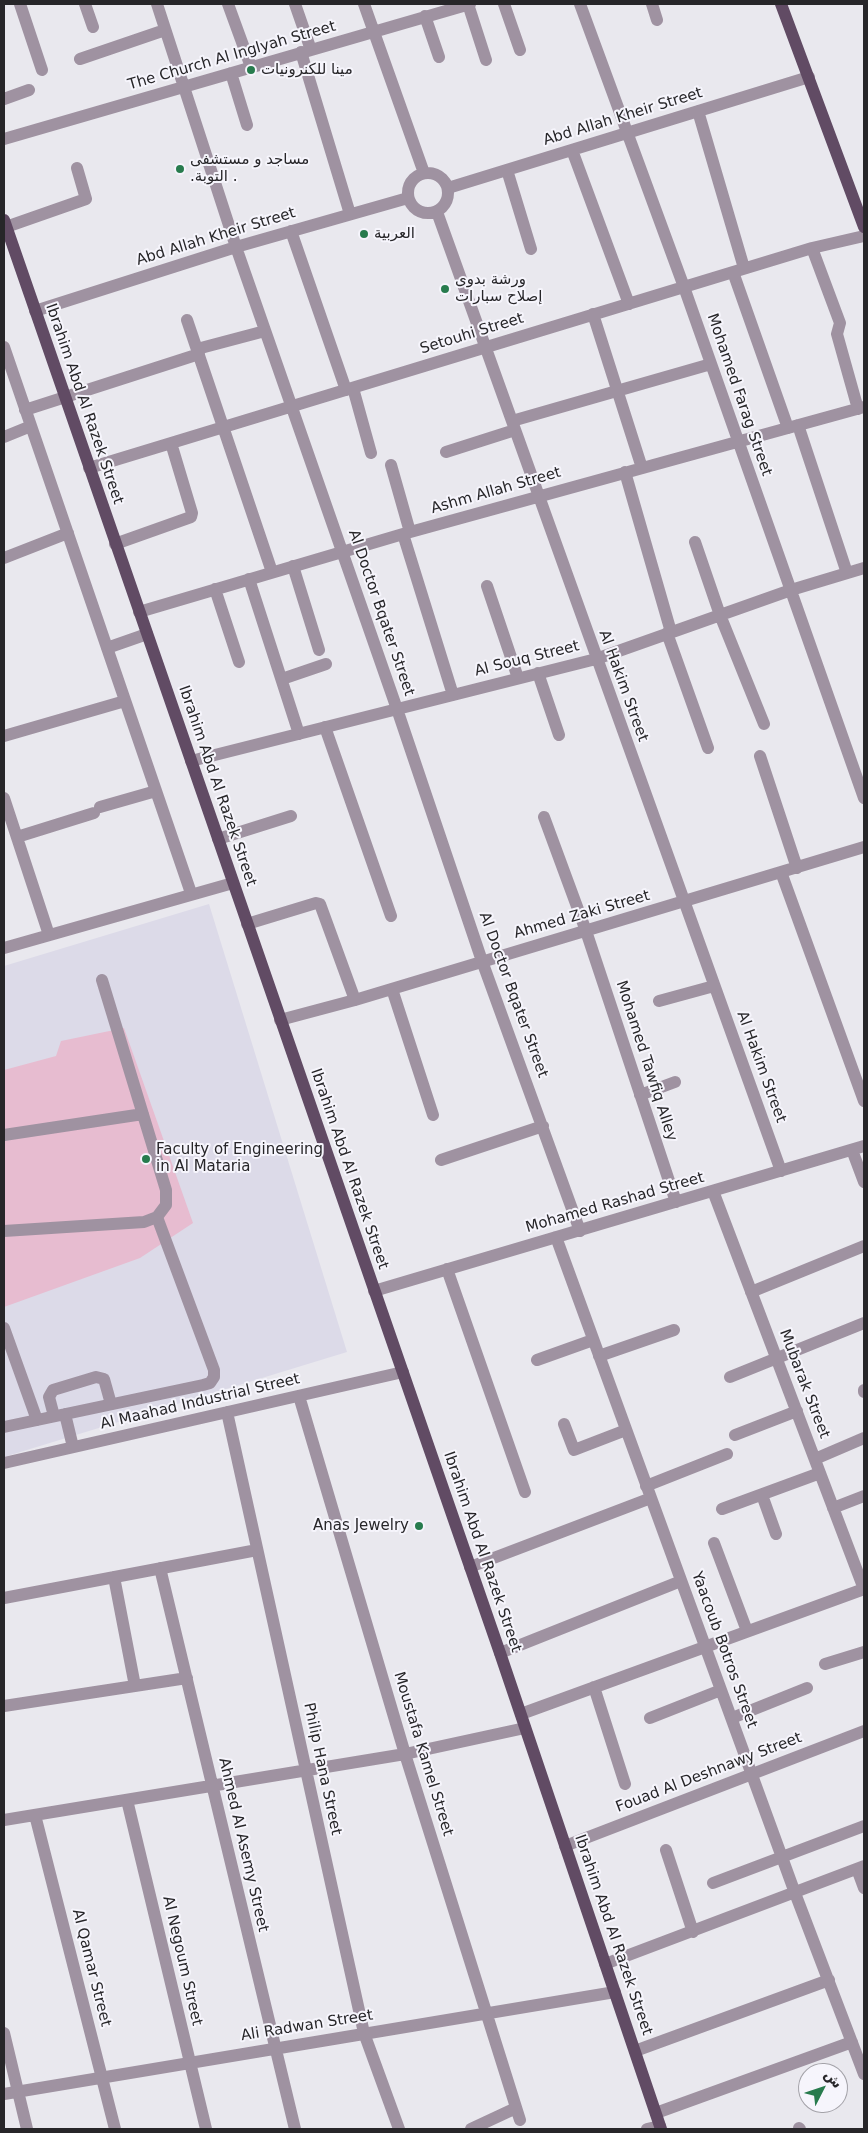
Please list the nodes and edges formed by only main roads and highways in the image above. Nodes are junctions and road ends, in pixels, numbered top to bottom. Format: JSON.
{"nodes":[{"id":1,"x":781,"y":4,"type":"edge"},
{"id":2,"x":5,"y":224,"type":"edge"},
{"id":3,"x":864,"y":227,"type":"edge"},
{"id":4,"x":661,"y":2127,"type":"edge"}],
"edges":[{"from":1,"to":3,"type":"main road"},
{"from":2,"to":4,"type":"main road","name":"Ibrahim Abd Al Razek Street"}]}
